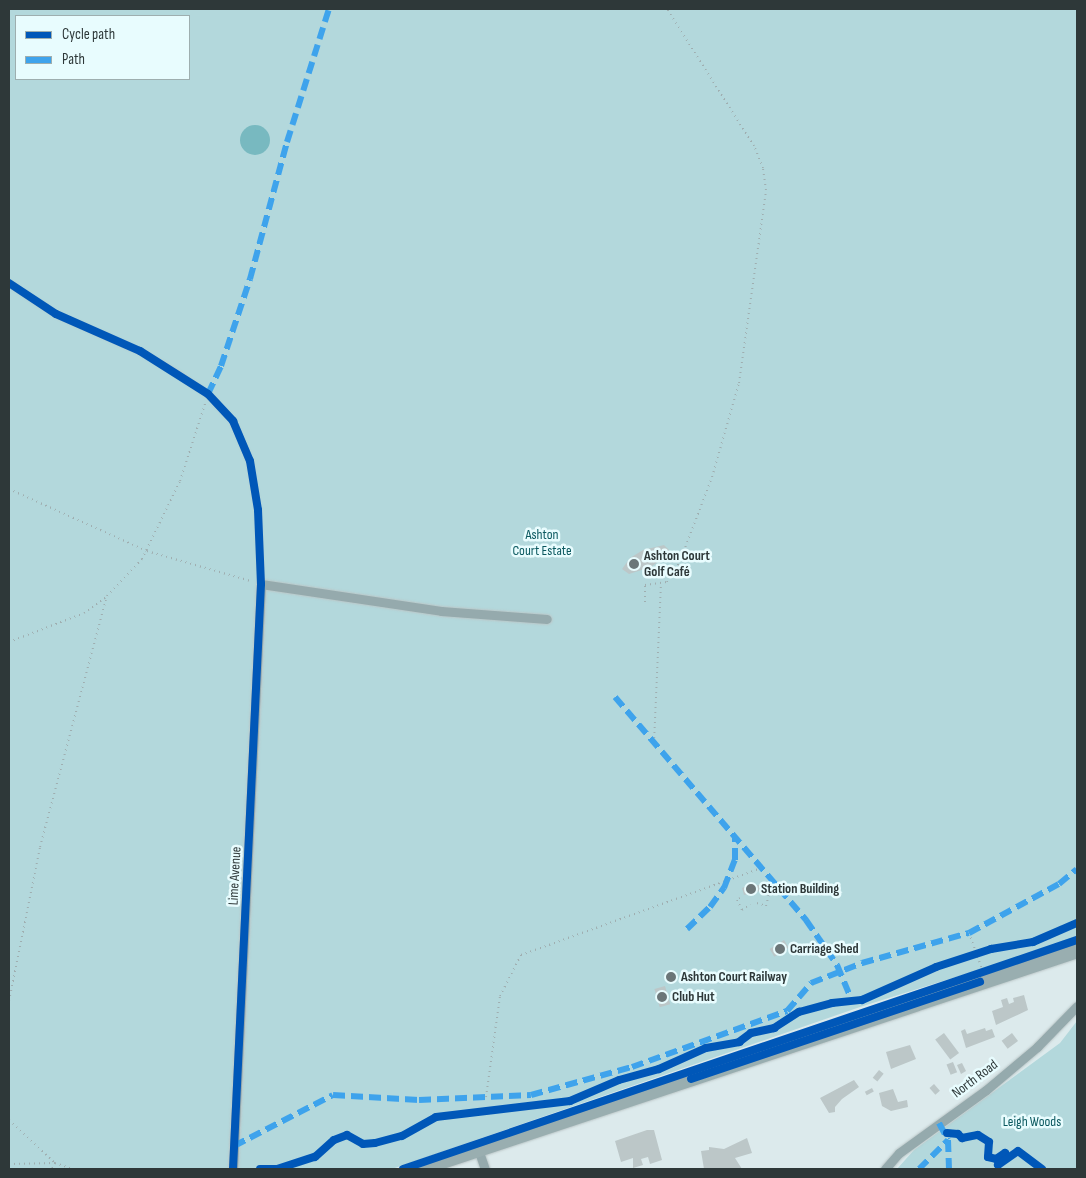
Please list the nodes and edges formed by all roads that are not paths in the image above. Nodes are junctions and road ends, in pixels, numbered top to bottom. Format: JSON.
{"nodes":[{"id":1,"x":9,"y":283,"type":"edge"},
{"id":2,"x":261,"y":584,"type":"junction"},
{"id":3,"x":547,"y":619,"type":"dead end"},
{"id":4,"x":1077,"y":950,"type":"edge"},
{"id":5,"x":1077,"y":1006,"type":"edge"},
{"id":6,"x":478,"y":1149,"type":"junction"},
{"id":7,"x":233,"y":1169,"type":"edge"},
{"id":8,"x":418,"y":1169,"type":"edge"},
{"id":9,"x":485,"y":1169,"type":"edge"},
{"id":10,"x":885,"y":1169,"type":"edge"}],
"edges":[{"from":1,"to":2,"type":"lane"},
{"from":2,"to":3,"type":"street"},
{"from":2,"to":7,"type":"street","name":"Lime Avenue"},
{"from":4,"to":6,"type":"main road"},
{"from":5,"to":10,"type":"street","name":"North Road"},
{"from":6,"to":8,"type":"main road"},
{"from":6,"to":9,"type":"street"}]}
